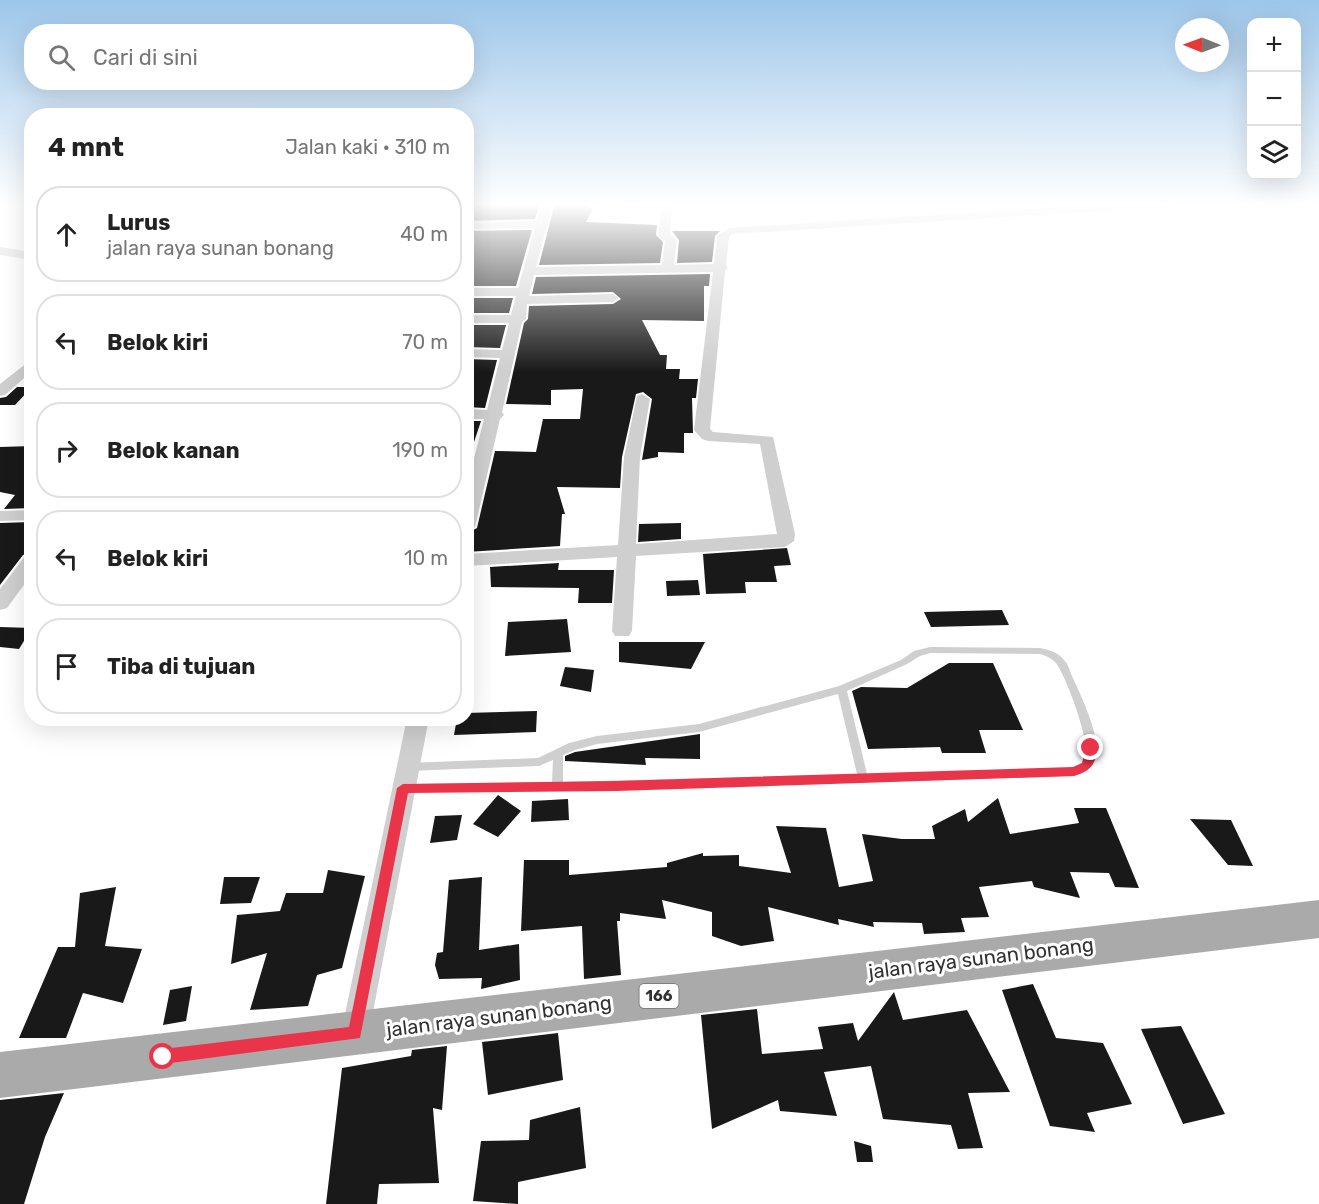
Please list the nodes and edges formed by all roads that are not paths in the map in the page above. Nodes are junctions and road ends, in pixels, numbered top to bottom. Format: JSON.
{"nodes":[{"id":1,"x":533,"y":259,"type":"edge"},
{"id":2,"x":668,"y":259,"type":"edge"},
{"id":3,"x":722,"y":259,"type":"edge"},
{"id":4,"x":668,"y":268,"type":"junction"},
{"id":5,"x":722,"y":268,"type":"junction"},
{"id":6,"x":529,"y":272,"type":"junction"},
{"id":7,"x":474,"y":293,"type":"edge"},
{"id":8,"x":523,"y":296,"type":"junction"},
{"id":9,"x":614,"y":298,"type":"dead end"},
{"id":10,"x":474,"y":319,"type":"edge"},
{"id":11,"x":519,"y":320,"type":"junction"},
{"id":12,"x":474,"y":353,"type":"edge"},
{"id":13,"x":510,"y":354,"type":"junction"},
{"id":14,"x":24,"y":370,"type":"edge"},
{"id":15,"x":0,"y":392,"type":"edge"},
{"id":16,"x":642,"y":399,"type":"dead end"},
{"id":17,"x":474,"y":414,"type":"edge"},
{"id":18,"x":496,"y":415,"type":"junction"},
{"id":19,"x":474,"y":492,"type":"edge"},
{"id":20,"x":24,"y":515,"type":"edge"},
{"id":21,"x":0,"y":516,"type":"edge"},
{"id":22,"x":627,"y":552,"type":"junction"},
{"id":23,"x":474,"y":560,"type":"edge"},
{"id":24,"x":24,"y":571,"type":"edge"},
{"id":25,"x":0,"y":603,"type":"edge"},
{"id":26,"x":622,"y":631,"type":"dead end"},
{"id":27,"x":842,"y":689,"type":"junction"},
{"id":28,"x":416,"y":726,"type":"edge"},
{"id":29,"x":558,"y":756,"type":"junction"},
{"id":30,"x":406,"y":778,"type":"junction"},
{"id":31,"x":863,"y":778,"type":"junction"},
{"id":32,"x":557,"y":787,"type":"junction"},
{"id":33,"x":1319,"y":919,"type":"edge"},
{"id":34,"x":355,"y":1033,"type":"junction"},
{"id":35,"x":0,"y":1075,"type":"edge"}],
"edges":[{"from":1,"to":6,"type":"street"},
{"from":2,"to":4,"type":"street"},
{"from":3,"to":5,"type":"street"},
{"from":4,"to":5,"type":"street"},
{"from":4,"to":6,"type":"street"},
{"from":5,"to":22,"type":"street"},
{"from":6,"to":8,"type":"street"},
{"from":7,"to":8,"type":"street"},
{"from":8,"to":9,"type":"street"},
{"from":8,"to":11,"type":"street"},
{"from":10,"to":11,"type":"street"},
{"from":11,"to":13,"type":"street"},
{"from":12,"to":13,"type":"street"},
{"from":13,"to":18,"type":"street"},
{"from":14,"to":15,"type":"street"},
{"from":16,"to":22,"type":"street"},
{"from":17,"to":18,"type":"street"},
{"from":18,"to":19,"type":"street"},
{"from":20,"to":21,"type":"street"},
{"from":22,"to":23,"type":"street"},
{"from":22,"to":26,"type":"street"},
{"from":24,"to":25,"type":"street"},
{"from":27,"to":29,"type":"lane"},
{"from":27,"to":31,"type":"lane"},
{"from":27,"to":31,"type":"lane"},
{"from":28,"to":30,"type":"street"},
{"from":29,"to":30,"type":"lane"},
{"from":29,"to":32,"type":"lane"},
{"from":30,"to":32,"type":"lane"},
{"from":30,"to":34,"type":"street"},
{"from":31,"to":32,"type":"lane"},
{"from":33,"to":34,"type":"main road","name":"jalan raya sunan bonang","number":"166"},
{"from":34,"to":35,"type":"main road","name":"jalan raya sunan bonang","number":"166"}]}
